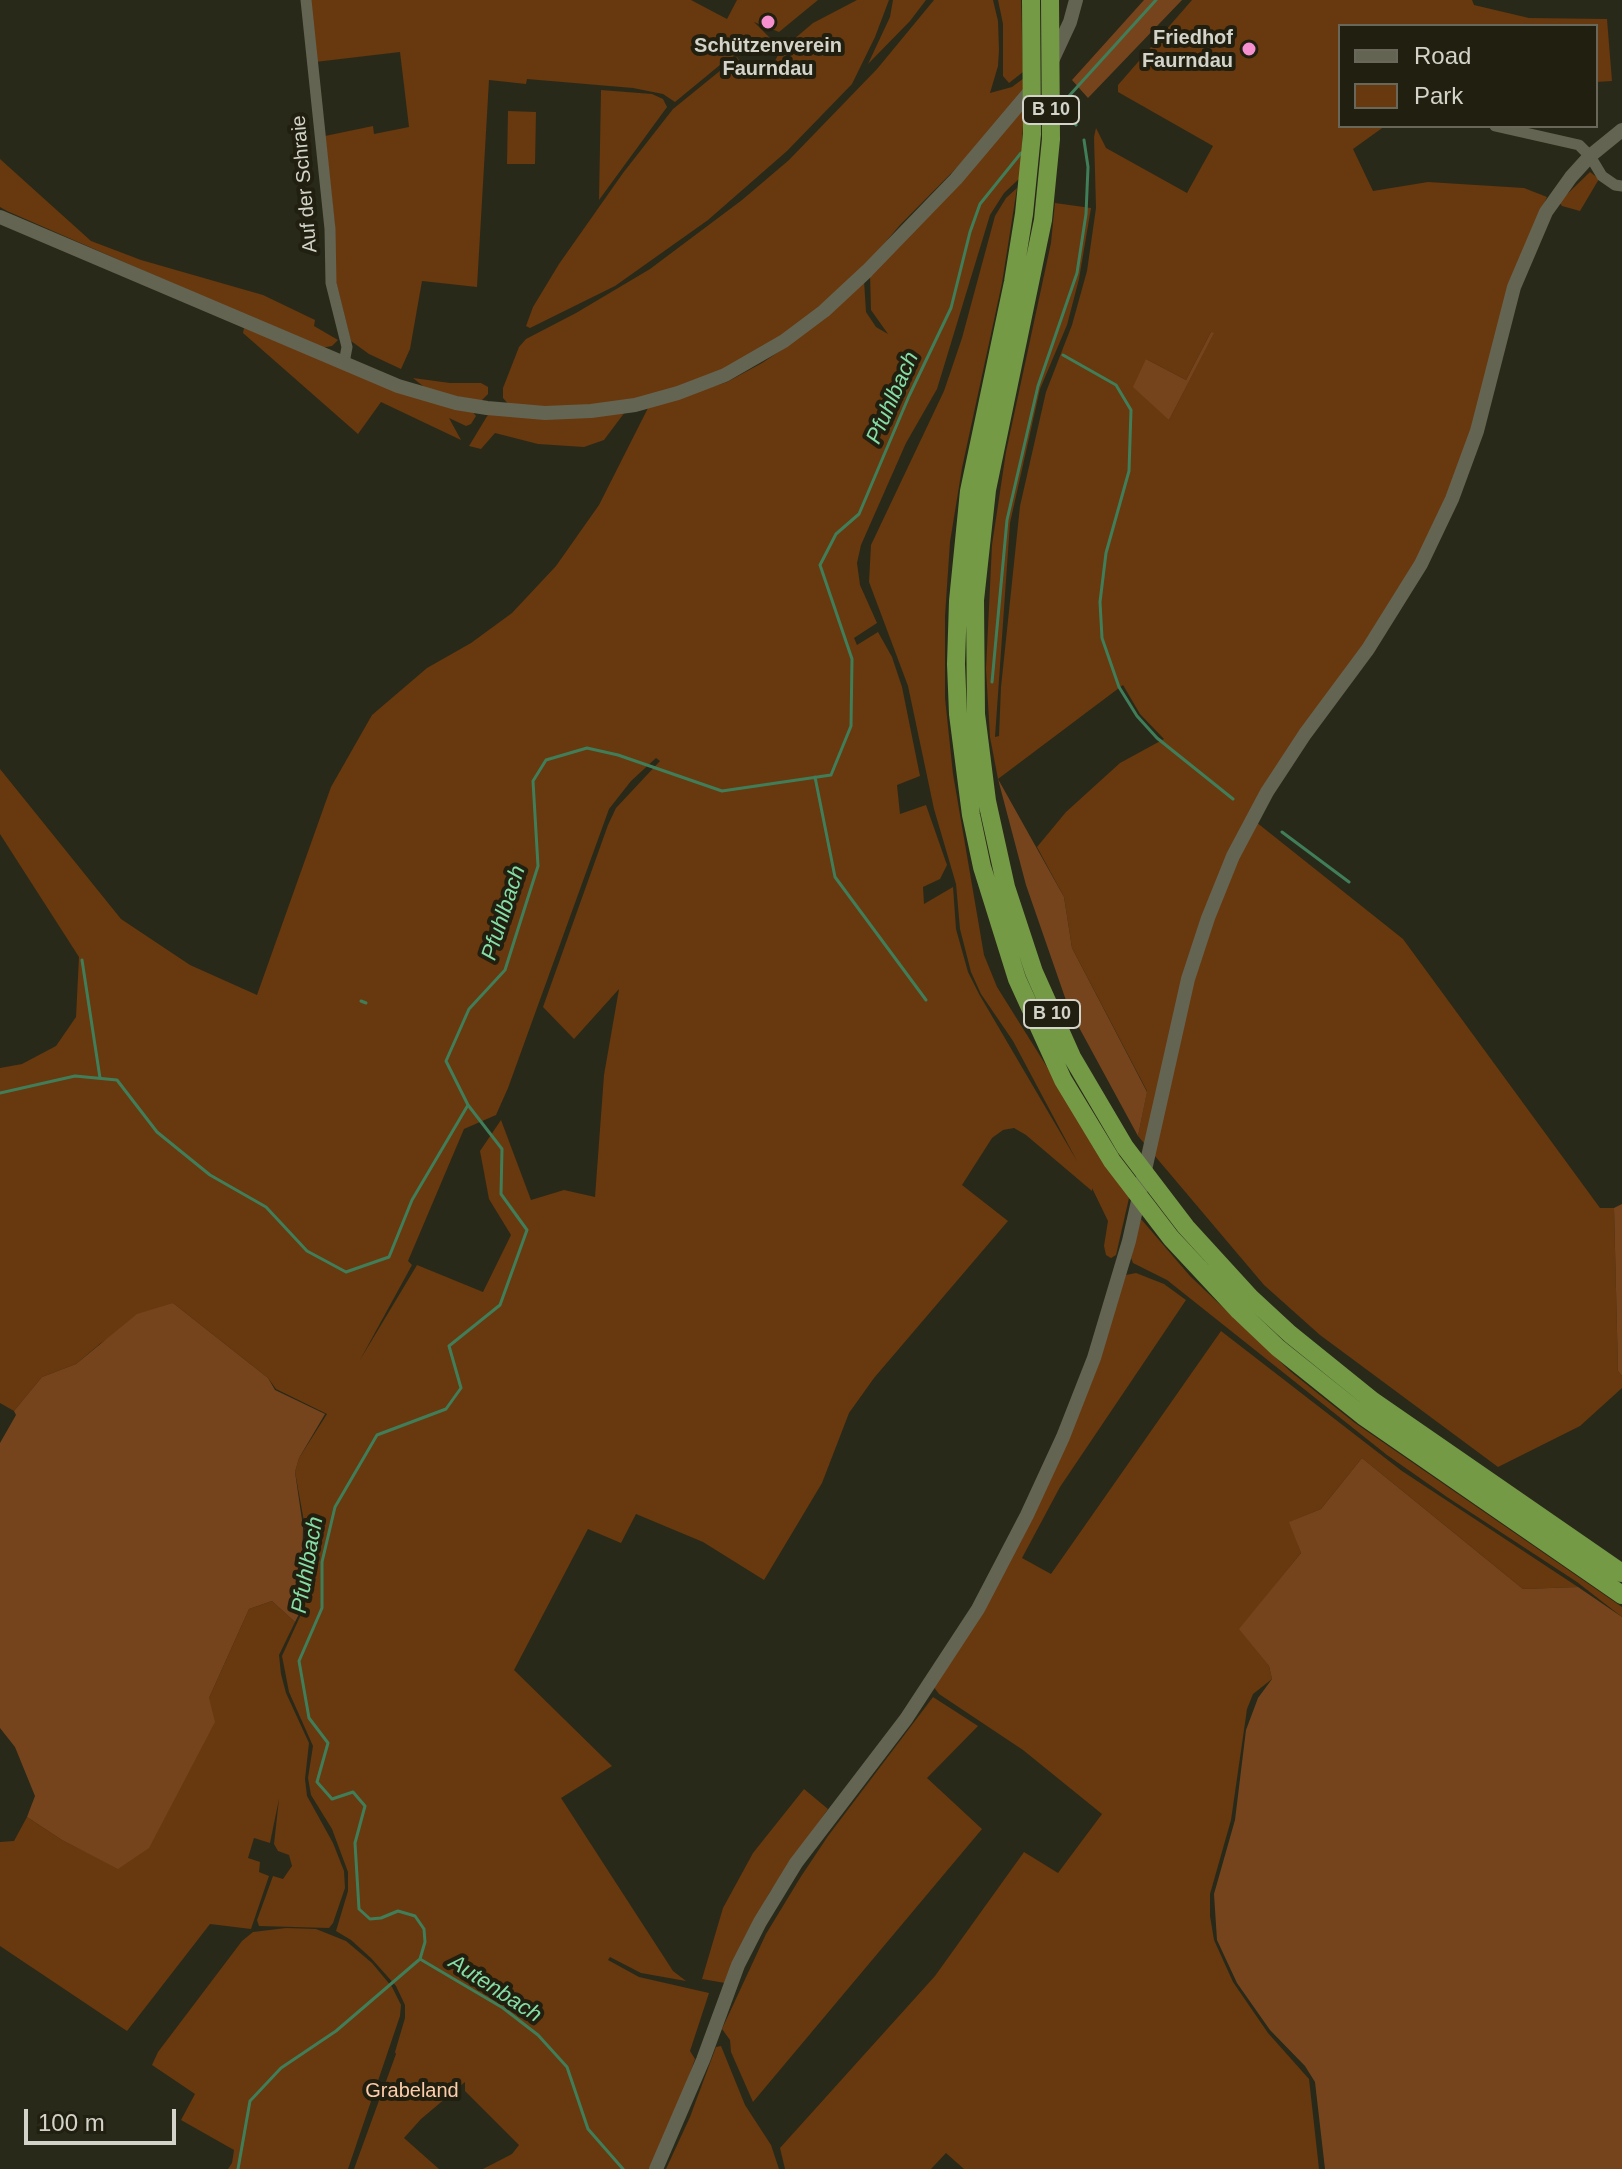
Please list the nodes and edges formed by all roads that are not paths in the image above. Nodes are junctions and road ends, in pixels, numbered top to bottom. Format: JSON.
{"nodes":[{"id":1,"x":306,"y":0,"type":"edge"},
{"id":2,"x":1031,"y":0,"type":"edge"},
{"id":3,"x":1050,"y":0,"type":"edge"},
{"id":4,"x":1076,"y":0,"type":"edge"},
{"id":5,"x":1504,"y":128,"type":"edge"},
{"id":6,"x":1622,"y":130,"type":"edge"},
{"id":7,"x":1590,"y":156,"type":"junction"},
{"id":8,"x":1622,"y":186,"type":"edge"},
{"id":9,"x":0,"y":217,"type":"edge"},
{"id":10,"x":344,"y":363,"type":"junction"},
{"id":11,"x":1622,"y":1573,"type":"edge"},
{"id":12,"x":1622,"y":1595,"type":"edge"},
{"id":13,"x":656,"y":2169,"type":"edge"}],
"edges":[{"from":1,"to":10,"type":"street","name":"Auf der Schraie"},
{"from":2,"to":12,"type":"highway","number":"B 10"},
{"from":3,"to":11,"type":"highway","number":"B 10"},
{"from":4,"to":10,"type":"street"},
{"from":5,"to":7,"type":"street"},
{"from":6,"to":7,"type":"street"},
{"from":7,"to":8,"type":"street"},
{"from":7,"to":13,"type":"street"},
{"from":9,"to":10,"type":"street"}]}
